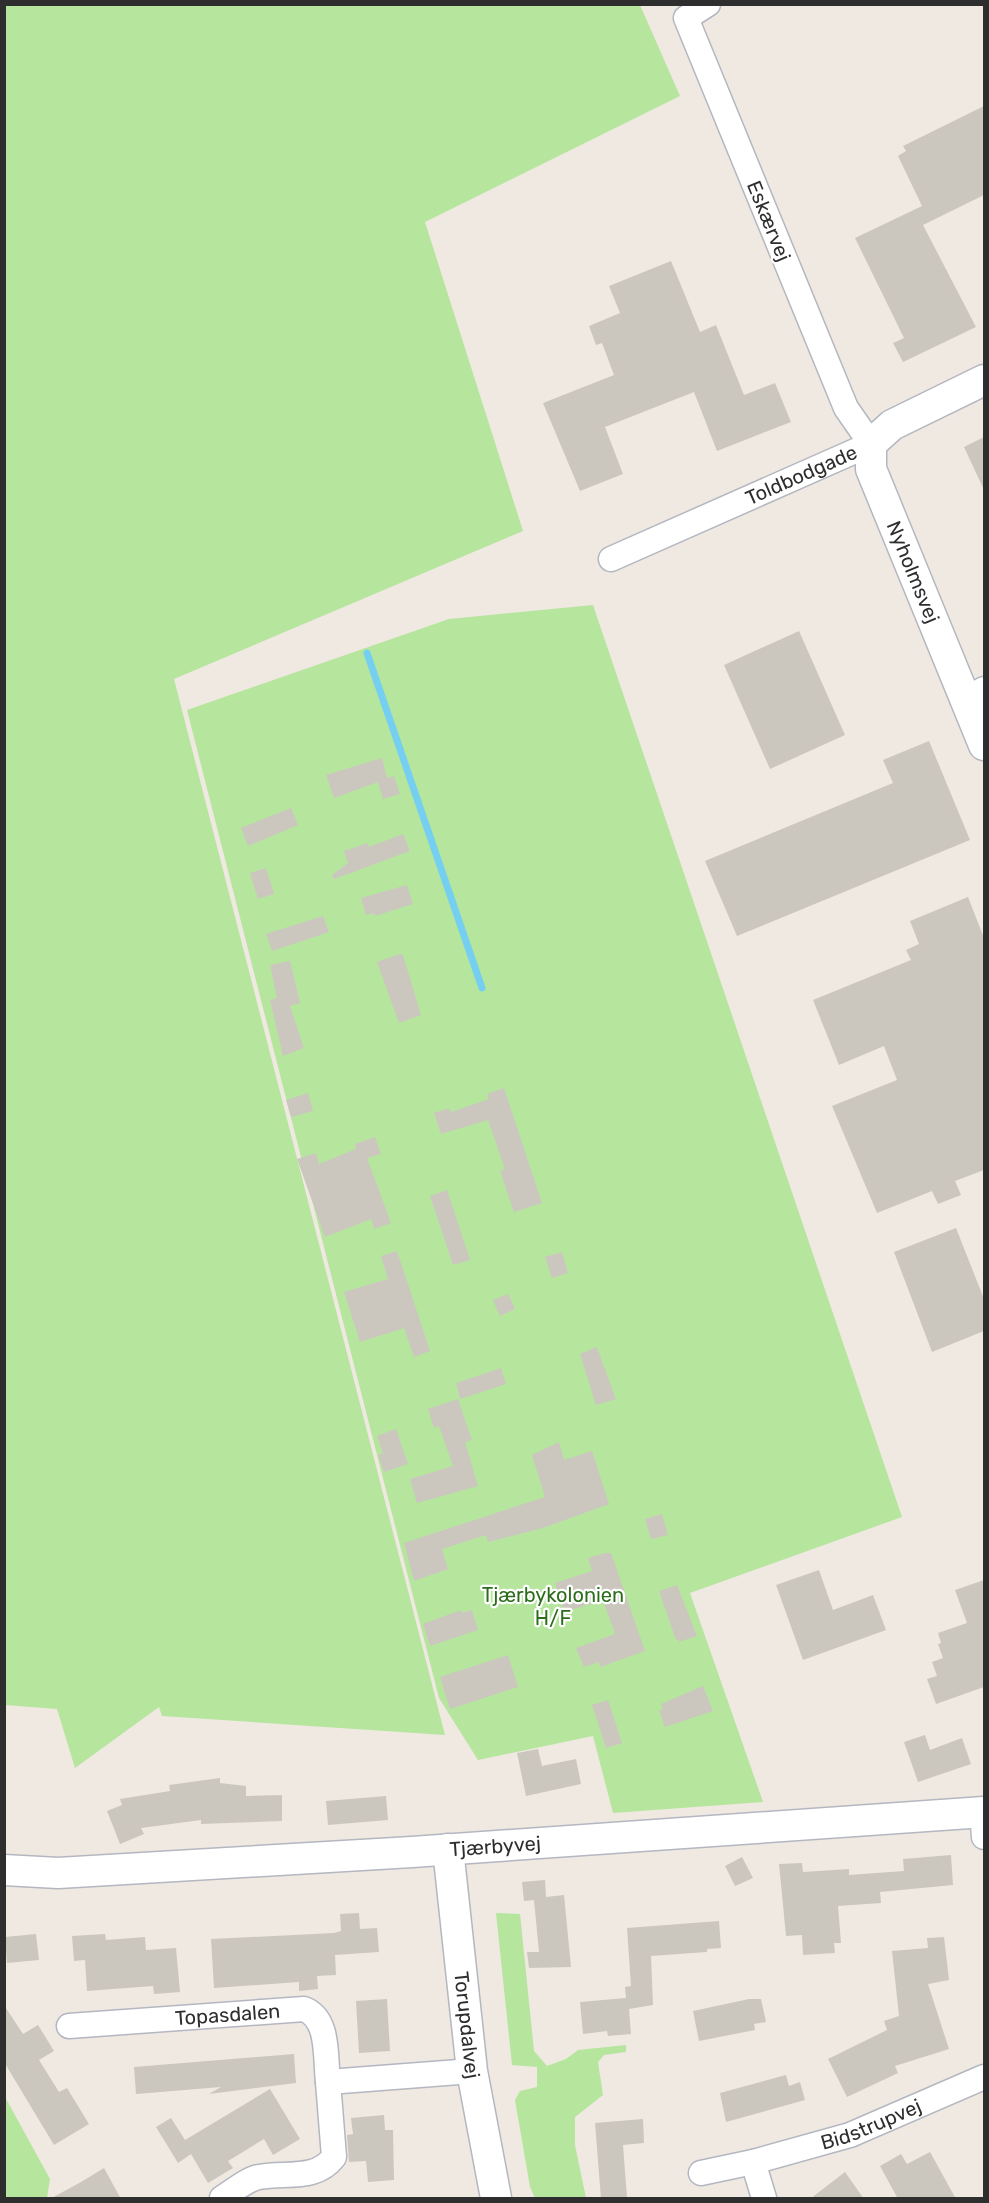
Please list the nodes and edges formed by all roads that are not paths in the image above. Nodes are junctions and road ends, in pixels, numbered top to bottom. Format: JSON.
{"nodes":[{"id":1,"x":708,"y":4,"type":"edge"},
{"id":2,"x":984,"y":380,"type":"edge"},
{"id":3,"x":871,"y":444,"type":"junction"},
{"id":4,"x":611,"y":559,"type":"dead end"},
{"id":5,"x":975,"y":694,"type":"edge"},
{"id":6,"x":984,"y":745,"type":"edge"},
{"id":7,"x":984,"y":1820,"type":"edge"},
{"id":8,"x":448,"y":1849,"type":"junction"},
{"id":9,"x":4,"y":1870,"type":"edge"},
{"id":10,"x":69,"y":2026,"type":"dead end"},
{"id":11,"x":472,"y":2071,"type":"junction"},
{"id":12,"x":984,"y":2077,"type":"edge"},
{"id":13,"x":328,"y":2082,"type":"junction"},
{"id":14,"x":753,"y":2162,"type":"junction"},
{"id":15,"x":701,"y":2172,"type":"dead end"},
{"id":16,"x":222,"y":2199,"type":"edge"},
{"id":17,"x":496,"y":2199,"type":"edge"},
{"id":18,"x":764,"y":2199,"type":"edge"}],
"edges":[{"from":1,"to":3,"type":"street","name":"Eskærvej"},
{"from":2,"to":3,"type":"street","name":"Toldbodgade"},
{"from":3,"to":4,"type":"street","name":"Toldbodgade"},
{"from":3,"to":5,"type":"street","name":"Nyholmsvej"},
{"from":5,"to":6,"type":"street","name":"Nyholmsvej"},
{"from":7,"to":8,"type":"street","name":"Tjærbyvej"},
{"from":8,"to":9,"type":"street","name":"Tjærbyvej"},
{"from":8,"to":11,"type":"street","name":"Torupdalvej"},
{"from":10,"to":13,"type":"street","name":"Topasdalen"},
{"from":11,"to":13,"type":"street"},
{"from":11,"to":17,"type":"street","name":"Torupdalvej"},
{"from":12,"to":14,"type":"street","name":"Bidstrupvej"},
{"from":13,"to":16,"type":"street","name":"Topasdalen"},
{"from":14,"to":15,"type":"street","name":"Bidstrupvej"},
{"from":14,"to":18,"type":"street"}]}
